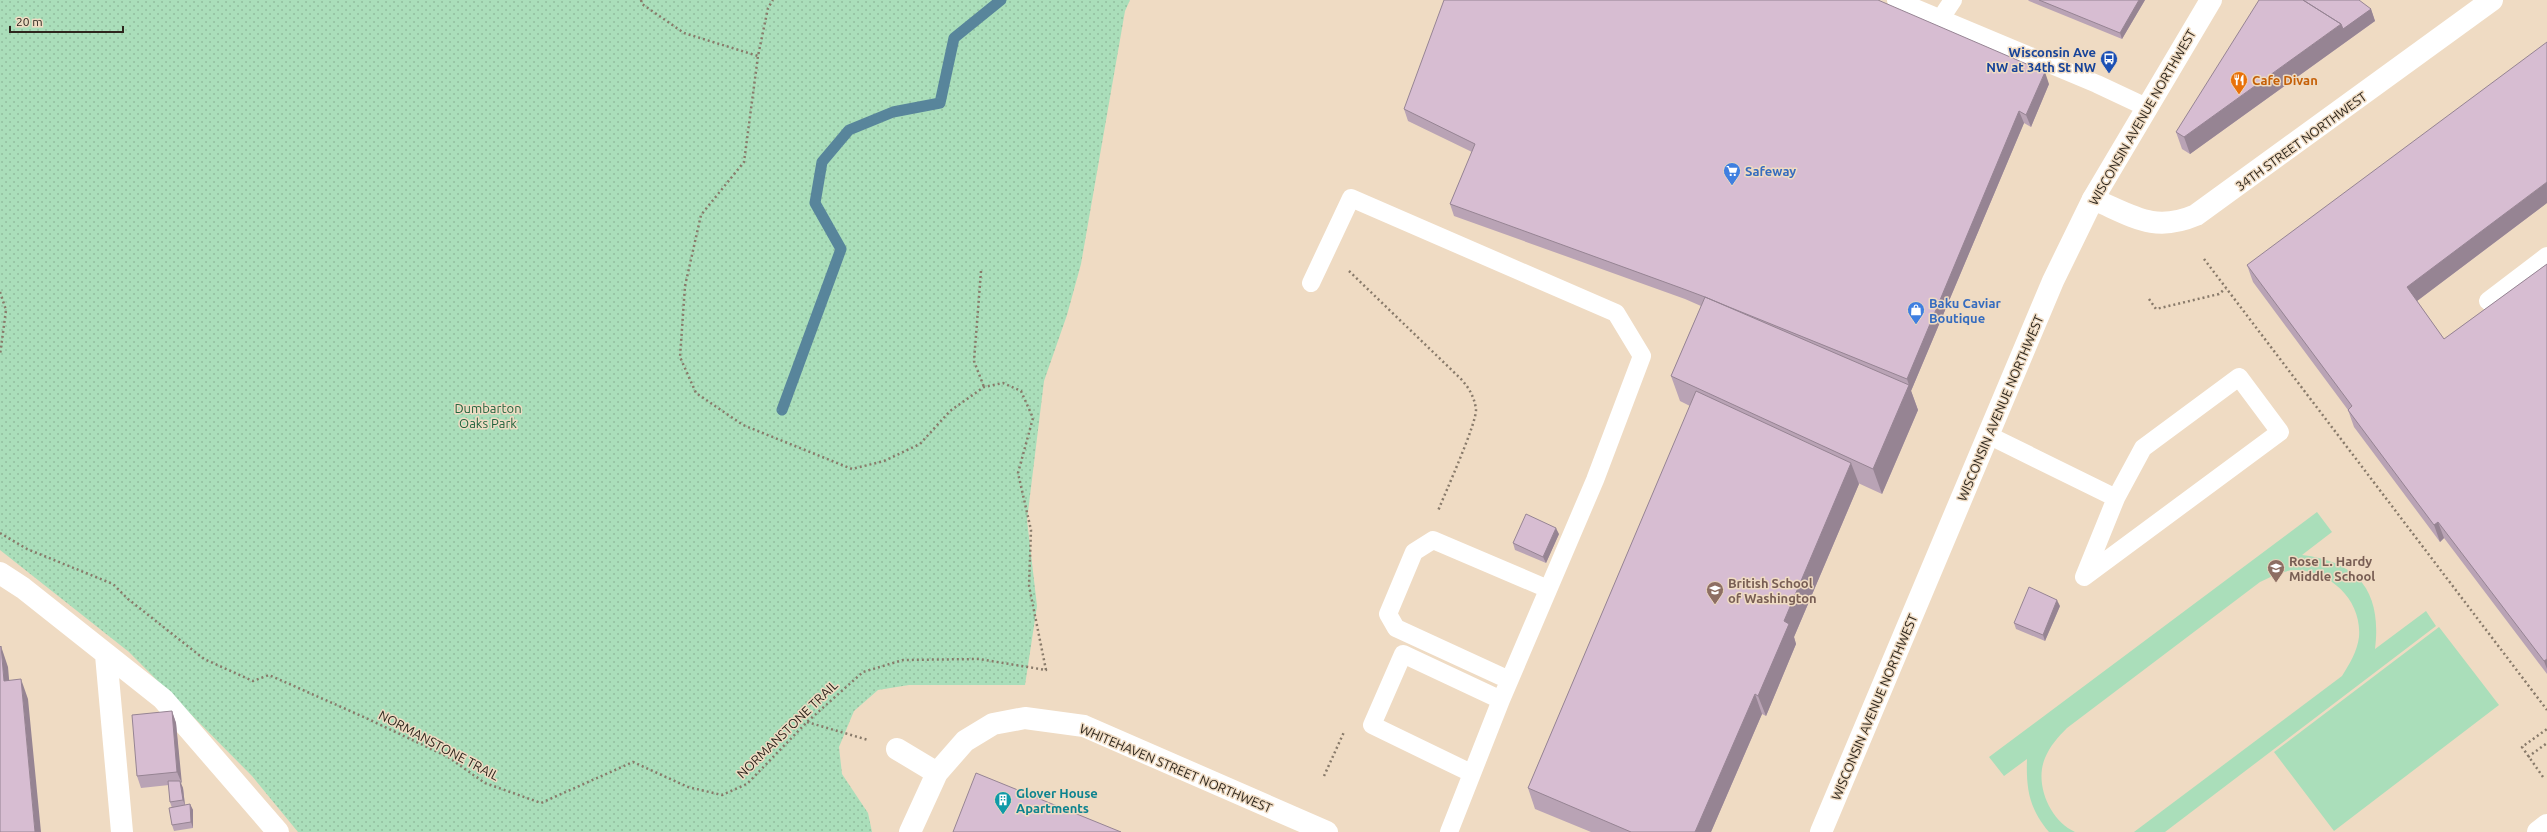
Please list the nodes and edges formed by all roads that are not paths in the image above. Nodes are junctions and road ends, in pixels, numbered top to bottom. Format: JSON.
{"nodes":[{"id":1,"x":1896,"y":0,"type":"edge"},
{"id":2,"x":1953,"y":0,"type":"edge"},
{"id":3,"x":2211,"y":0,"type":"edge"},
{"id":4,"x":2484,"y":2,"type":"edge"},
{"id":5,"x":1941,"y":18,"type":"junction"},
{"id":6,"x":2146,"y":107,"type":"junction"},
{"id":7,"x":2094,"y":199,"type":"junction"},
{"id":8,"x":2547,"y":256,"type":"edge"},
{"id":9,"x":1311,"y":283,"type":"dead end"},
{"id":10,"x":2488,"y":301,"type":"dead end"},
{"id":11,"x":1988,"y":435,"type":"junction"},
{"id":12,"x":2116,"y":498,"type":"junction"},
{"id":13,"x":0,"y":573,"type":"edge"},
{"id":14,"x":1548,"y":589,"type":"junction"},
{"id":15,"x":106,"y":655,"type":"junction"},
{"id":16,"x":1510,"y":680,"type":"junction"},
{"id":17,"x":1501,"y":700,"type":"junction"},
{"id":18,"x":897,"y":749,"type":"road end"},
{"id":19,"x":937,"y":773,"type":"junction"},
{"id":20,"x":1471,"y":773,"type":"junction"},
{"id":21,"x":2547,"y":825,"type":"edge"},
{"id":22,"x":1825,"y":831,"type":"edge"},
{"id":23,"x":122,"y":832,"type":"edge"},
{"id":24,"x":278,"y":832,"type":"edge"},
{"id":25,"x":910,"y":832,"type":"edge"},
{"id":26,"x":1328,"y":832,"type":"edge"},
{"id":27,"x":1449,"y":832,"type":"edge"},
{"id":28,"x":2538,"y":832,"type":"edge"}],
"edges":[{"from":1,"to":5,"type":"lane"},
{"from":2,"to":5,"type":"lane"},
{"from":3,"to":6,"type":"street","name":"WISCONSIN AVENUE NORTHWEST"},
{"from":4,"to":7,"type":"street","name":"34TH STREET NORTHWEST"},
{"from":5,"to":6,"type":"lane"},
{"from":6,"to":7,"type":"street","name":"WISCONSIN AVENUE NORTHWEST"},
{"from":7,"to":11,"type":"street","name":"WISCONSIN AVENUE NORTHWEST"},
{"from":8,"to":10,"type":"lane"},
{"from":9,"to":14,"type":"lane"},
{"from":11,"to":12,"type":"lane"},
{"from":11,"to":22,"type":"street","name":"WISCONSIN AVENUE NORTHWEST"},
{"from":12,"to":12,"type":"lane"},
{"from":13,"to":15,"type":"street"},
{"from":14,"to":16,"type":"lane"},
{"from":14,"to":16,"type":"lane"},
{"from":15,"to":23,"type":"street"},
{"from":15,"to":24,"type":"street"},
{"from":16,"to":17,"type":"lane"},
{"from":17,"to":20,"type":"lane"},
{"from":17,"to":20,"type":"lane"},
{"from":18,"to":19,"type":"street"},
{"from":19,"to":25,"type":"street","name":"WHITEHAVEN STREET NORTHWEST"},
{"from":19,"to":26,"type":"street","name":"WHITEHAVEN STREET NORTHWEST"},
{"from":20,"to":27,"type":"lane"},
{"from":21,"to":28,"type":"street"}]}
